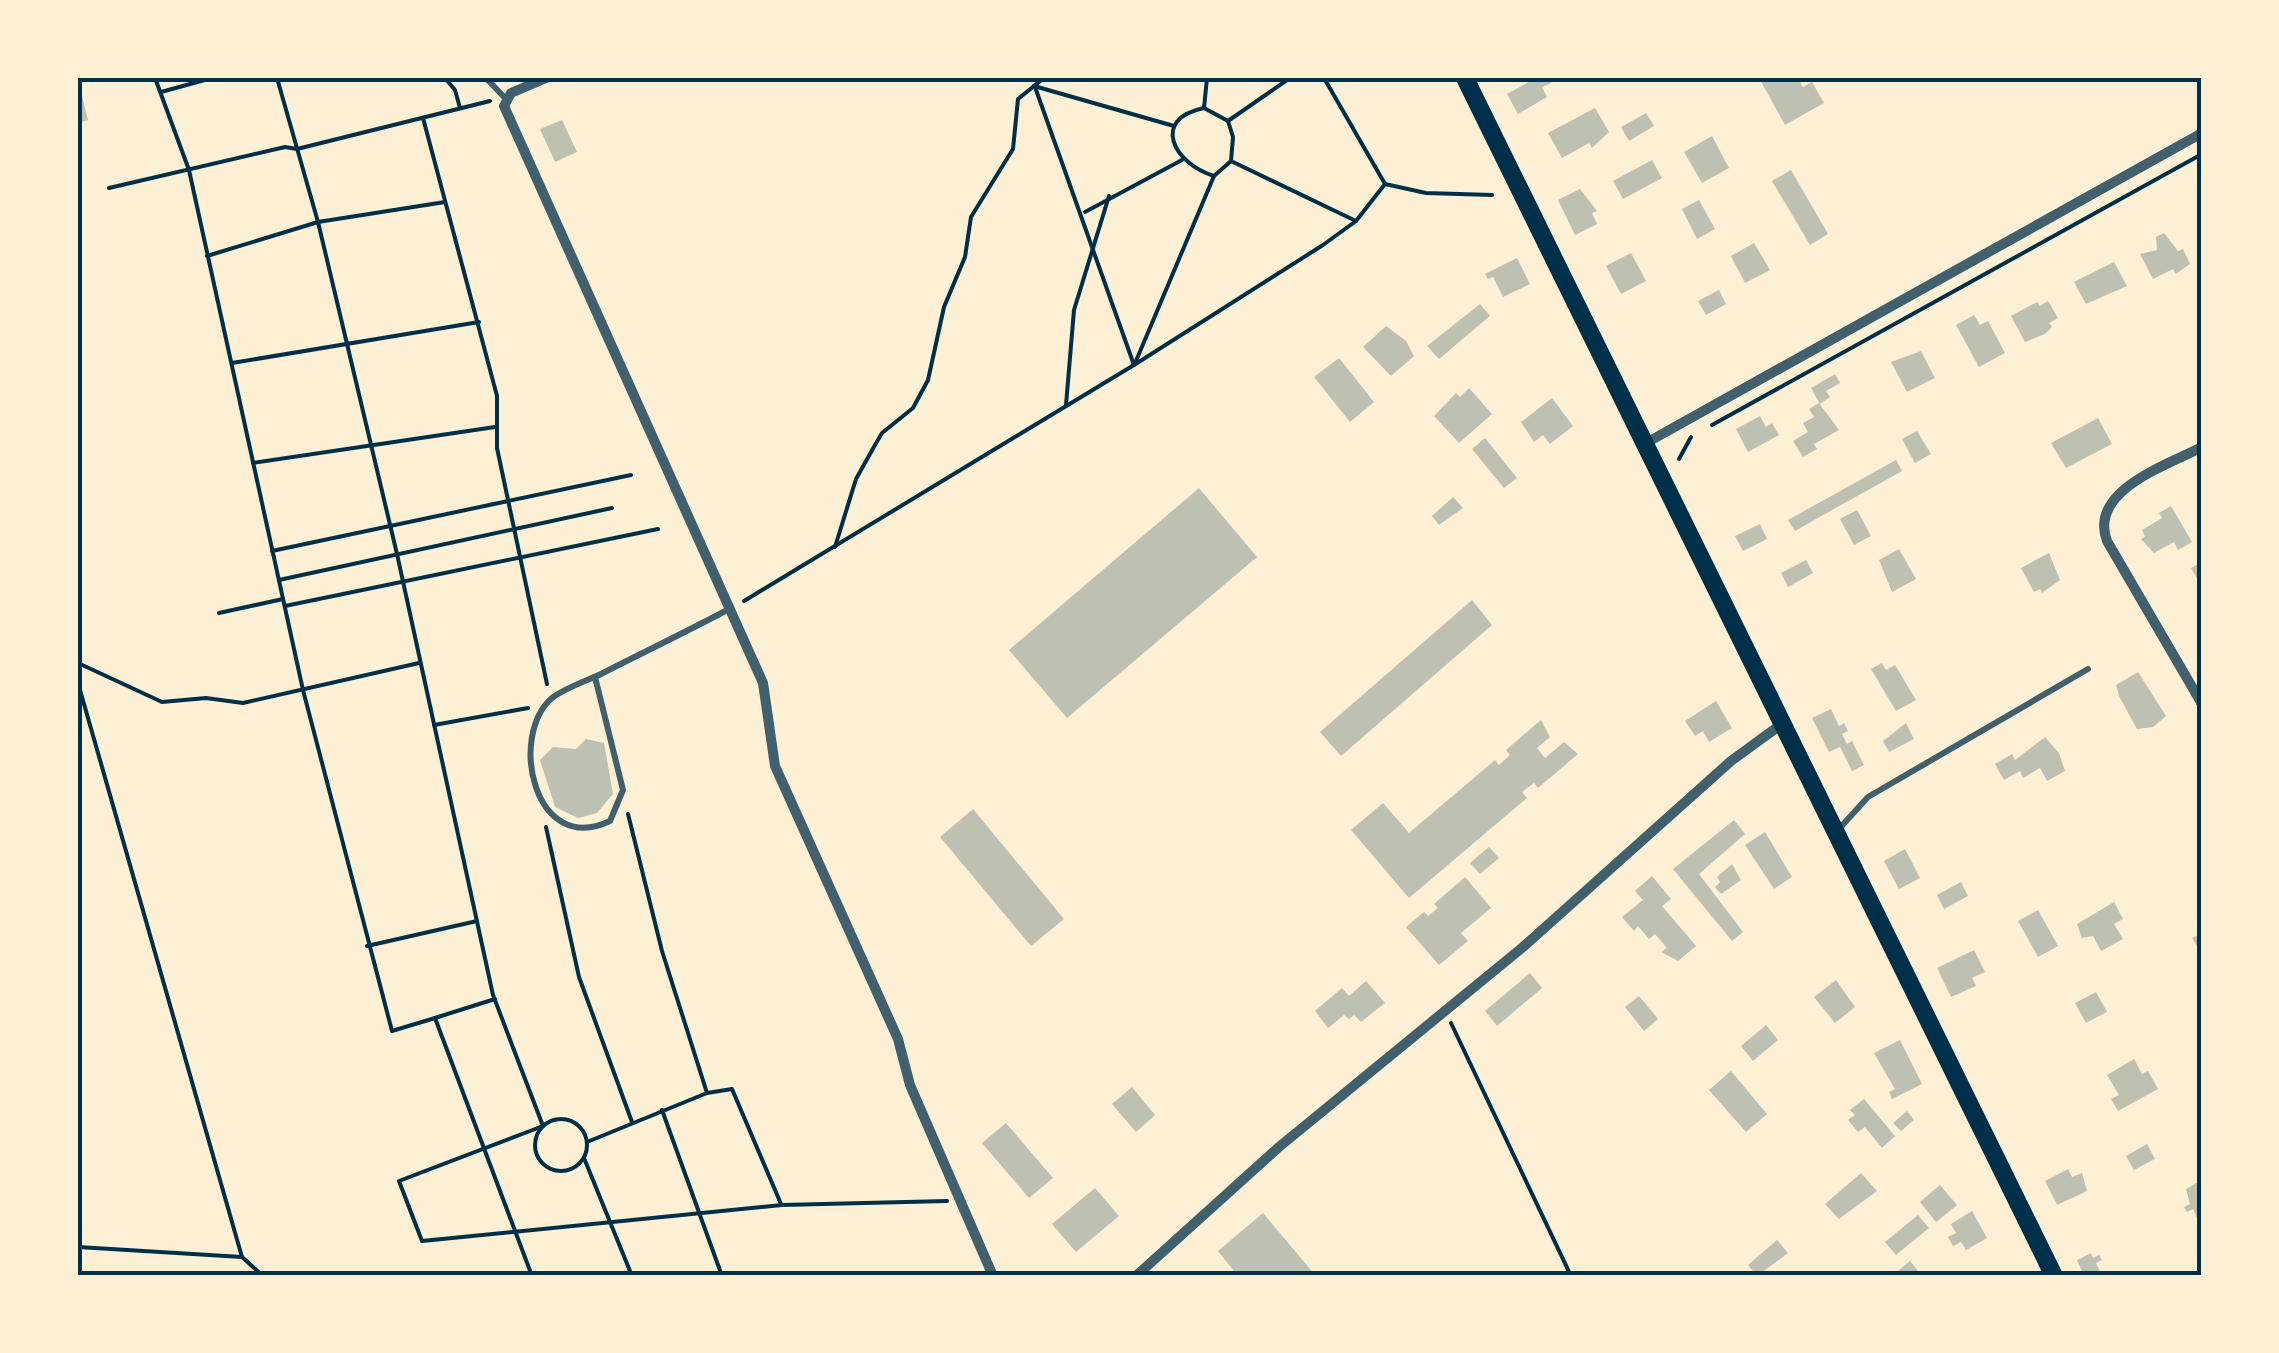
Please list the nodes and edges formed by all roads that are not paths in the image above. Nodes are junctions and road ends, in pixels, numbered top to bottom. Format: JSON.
{"nodes":[{"id":1,"x":486,"y":78,"type":"edge"},
{"id":2,"x":546,"y":78,"type":"edge"},
{"id":3,"x":1465,"y":78,"type":"edge"},
{"id":4,"x":504,"y":98,"type":"junction"},
{"id":5,"x":2202,"y":133,"type":"edge"},
{"id":6,"x":1646,"y":444,"type":"junction"},
{"id":7,"x":2202,"y":446,"type":"edge"},
{"id":8,"x":732,"y":608,"type":"junction"},
{"id":9,"x":2088,"y":669,"type":"dead end"},
{"id":10,"x":596,"y":677,"type":"junction"},
{"id":11,"x":2202,"y":704,"type":"edge"},
{"id":12,"x":1783,"y":722,"type":"junction"},
{"id":13,"x":1837,"y":832,"type":"junction"},
{"id":14,"x":994,"y":1276,"type":"edge"},
{"id":15,"x":1136,"y":1276,"type":"edge"},
{"id":16,"x":2054,"y":1276,"type":"edge"}],
"edges":[{"from":1,"to":4,"type":"lane"},
{"from":2,"to":4,"type":"street"},
{"from":3,"to":6,"type":"main road"},
{"from":4,"to":8,"type":"street"},
{"from":5,"to":6,"type":"street"},
{"from":6,"to":12,"type":"main road"},
{"from":7,"to":11,"type":"street"},
{"from":8,"to":10,"type":"lane"},
{"from":8,"to":14,"type":"street"},
{"from":9,"to":13,"type":"lane"},
{"from":10,"to":10,"type":"lane"},
{"from":12,"to":13,"type":"main road"},
{"from":12,"to":15,"type":"street"},
{"from":13,"to":16,"type":"main road"}]}
